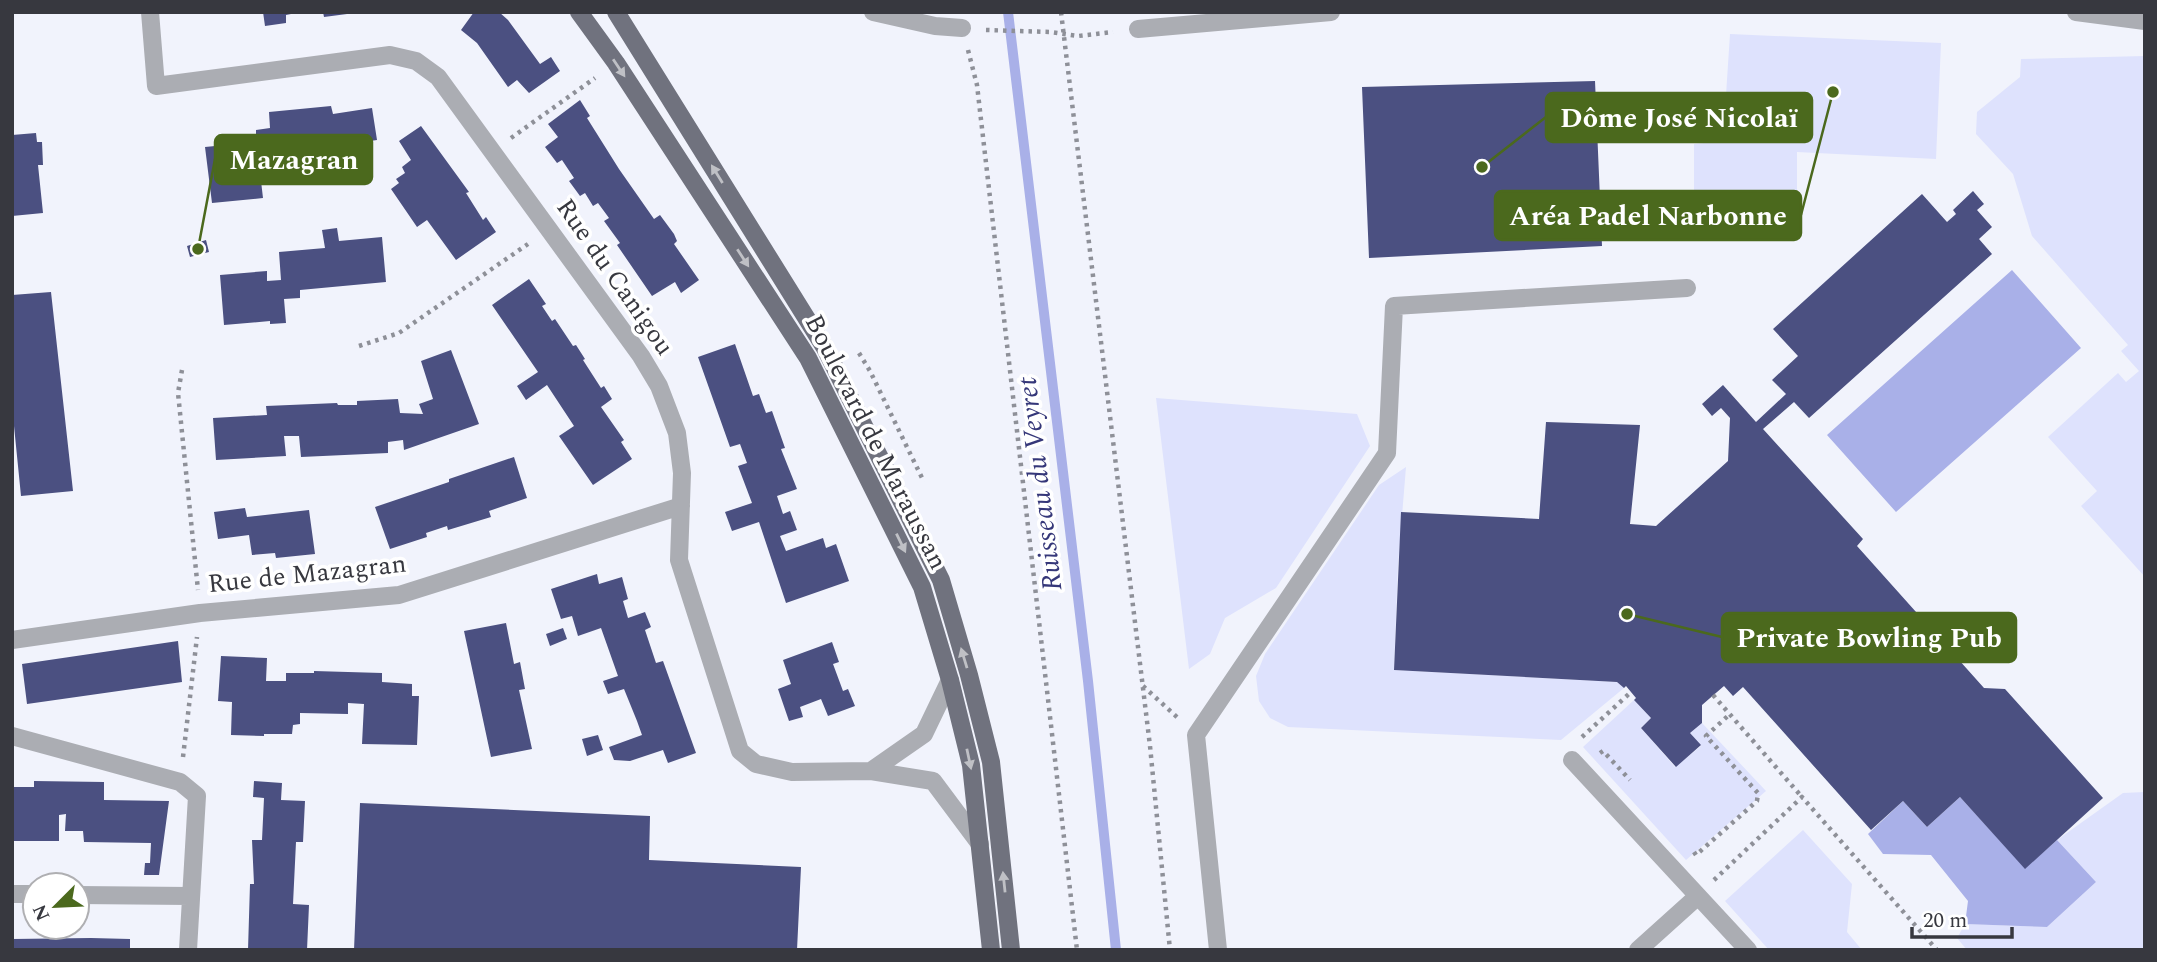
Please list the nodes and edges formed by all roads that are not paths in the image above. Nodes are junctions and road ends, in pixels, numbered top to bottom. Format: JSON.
{"nodes":[{"id":1,"x":150,"y":12,"type":"edge"},
{"id":2,"x":579,"y":12,"type":"edge"},
{"id":3,"x":615,"y":12,"type":"edge"},
{"id":4,"x":873,"y":12,"type":"edge"},
{"id":5,"x":1331,"y":12,"type":"edge"},
{"id":6,"x":2076,"y":12,"type":"edge"},
{"id":7,"x":2145,"y":21,"type":"edge"},
{"id":8,"x":962,"y":28,"type":"road end"},
{"id":9,"x":1138,"y":29,"type":"dead end"},
{"id":10,"x":1688,"y":288,"type":"dead end"},
{"id":11,"x":681,"y":506,"type":"junction"},
{"id":12,"x":12,"y":640,"type":"edge"},
{"id":13,"x":950,"y":680,"type":"junction"},
{"id":14,"x":12,"y":736,"type":"edge"},
{"id":15,"x":1576,"y":765,"type":"road end"},
{"id":16,"x":871,"y":771,"type":"junction"},
{"id":17,"x":980,"y":844,"type":"junction"},
{"id":18,"x":91,"y":895,"type":"edge"},
{"id":19,"x":1698,"y":895,"type":"junction"},
{"id":20,"x":190,"y":896,"type":"junction"},
{"id":21,"x":188,"y":950,"type":"edge"},
{"id":22,"x":991,"y":950,"type":"edge"},
{"id":23,"x":1011,"y":950,"type":"edge"},
{"id":24,"x":1218,"y":950,"type":"edge"},
{"id":25,"x":1638,"y":950,"type":"edge"},
{"id":26,"x":1748,"y":950,"type":"edge"}],
"edges":[{"from":1,"to":11,"type":"street","name":"Rue du Canigou"},
{"from":2,"to":13,"type":"main road","name":"Boulevard de Maraussan","one_way":true},
{"from":23,"to":3,"type":"main road","name":"Boulevard de Maraussan","one_way":true},
{"from":4,"to":8,"type":"street"},
{"from":5,"to":9,"type":"street"},
{"from":6,"to":7,"type":"street"},
{"from":10,"to":24,"type":"street"},
{"from":11,"to":12,"type":"street","name":"Rue de Mazagran"},
{"from":11,"to":16,"type":"street","name":"Rue du Canigou"},
{"from":13,"to":16,"type":"street"},
{"from":13,"to":17,"type":"main road","name":"Boulevard de Maraussan","one_way":true},
{"from":14,"to":20,"type":"street"},
{"from":15,"to":19,"type":"street"},
{"from":16,"to":17,"type":"street","name":"Rue du Canigou"},
{"from":17,"to":22,"type":"main road","name":"Boulevard de Maraussan"},
{"from":18,"to":20,"type":"street"},
{"from":19,"to":25,"type":"street"},
{"from":19,"to":26,"type":"street"},
{"from":20,"to":21,"type":"street"}]}
